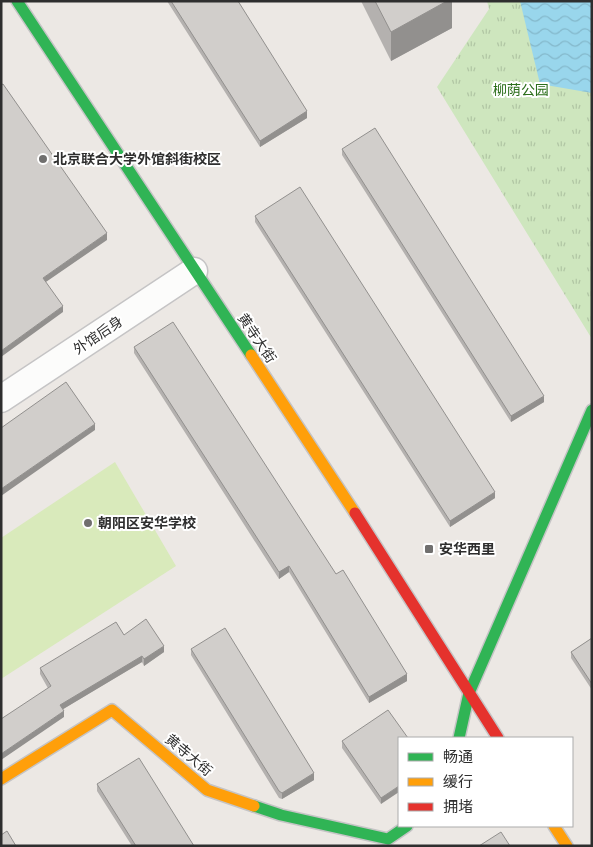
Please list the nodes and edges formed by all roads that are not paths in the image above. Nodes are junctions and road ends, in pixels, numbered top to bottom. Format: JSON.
{"nodes":[{"id":1,"x":17,"y":1,"type":"edge"},
{"id":2,"x":194,"y":271,"type":"junction"},
{"id":3,"x":1,"y":400,"type":"edge"},
{"id":4,"x":592,"y":410,"type":"edge"},
{"id":5,"x":469,"y":693,"type":"junction"},
{"id":6,"x":459,"y":737,"type":"edge"},
{"id":7,"x":497,"y":737,"type":"edge"},
{"id":8,"x":1,"y":779,"type":"edge"},
{"id":9,"x":406,"y":827,"type":"edge"},
{"id":10,"x":555,"y":827,"type":"edge"},
{"id":11,"x":567,"y":846,"type":"edge"}],
"edges":[{"from":1,"to":2,"type":"street","name":"黄寺大街"},
{"from":2,"to":3,"type":"street","name":"外馆后身"},
{"from":2,"to":5,"type":"street","name":"黄寺大街"},
{"from":4,"to":5,"type":"street"},
{"from":5,"to":6,"type":"street"},
{"from":5,"to":7,"type":"street","name":"黄寺大街"},
{"from":8,"to":9,"type":"street","name":"黄寺大街"},
{"from":10,"to":11,"type":"street"}]}
